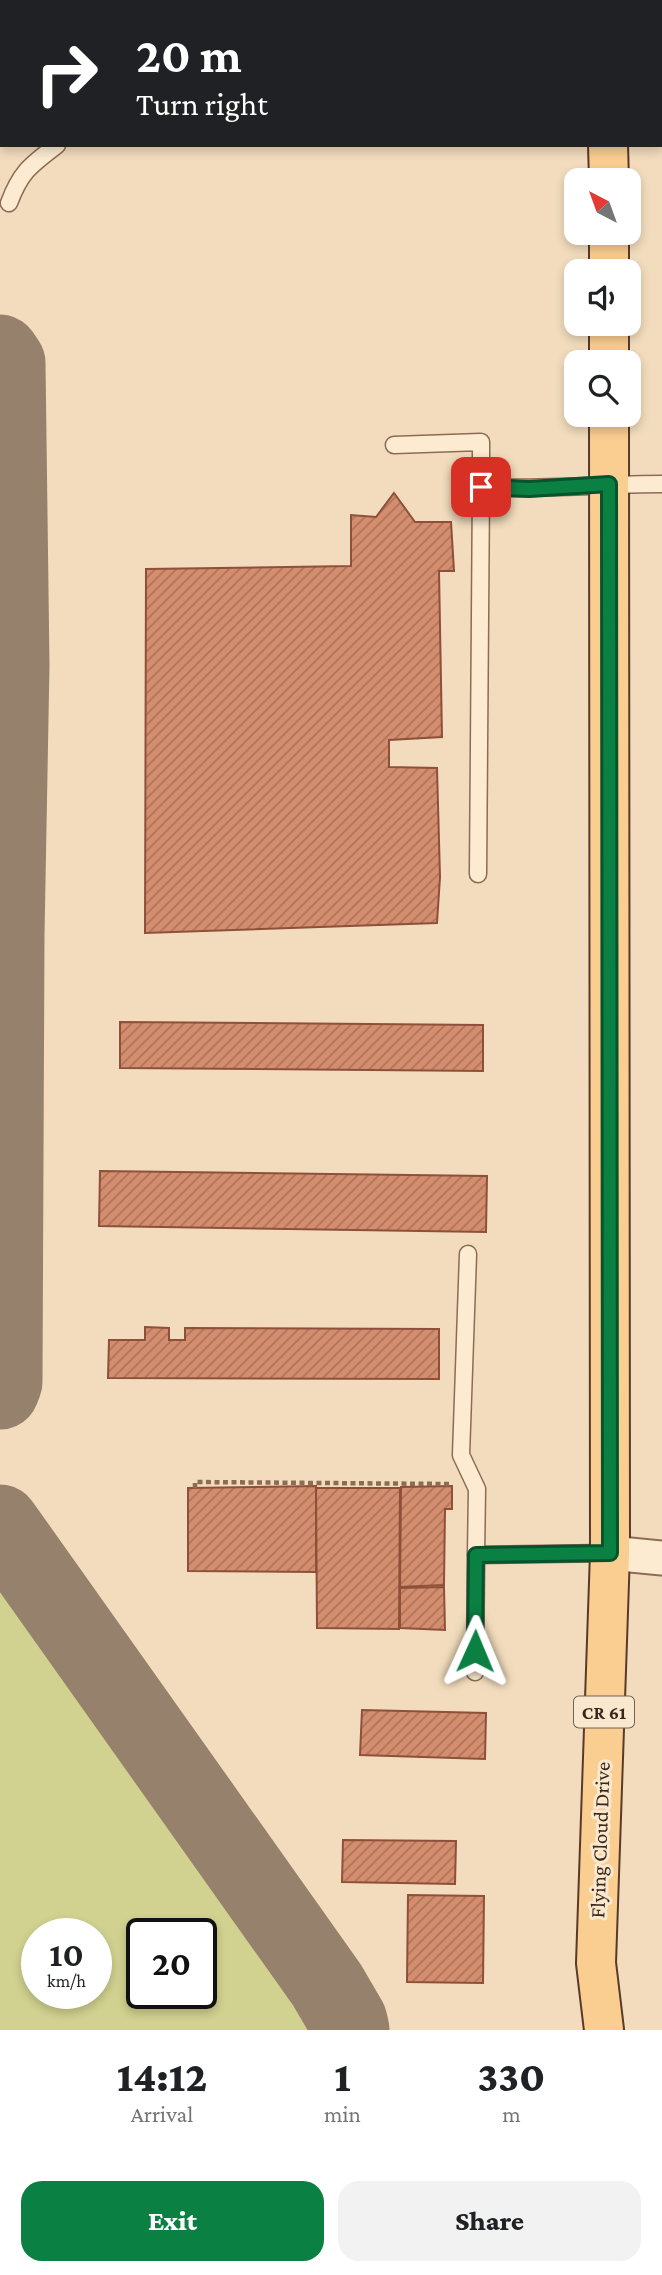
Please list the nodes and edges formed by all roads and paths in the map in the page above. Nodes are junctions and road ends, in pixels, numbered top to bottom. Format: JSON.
{"nodes":[{"id":1,"x":54,"y":147,"type":"edge"},
{"id":2,"x":608,"y":147,"type":"edge"},
{"id":3,"x":608,"y":168,"type":"edge"},
{"id":4,"x":9,"y":203,"type":"dead end"},
{"id":5,"x":609,"y":427,"type":"edge"},
{"id":6,"x":394,"y":445,"type":"dead end"},
{"id":7,"x":609,"y":484,"type":"junction"},
{"id":8,"x":662,"y":484,"type":"edge"},
{"id":9,"x":481,"y":487,"type":"junction"},
{"id":10,"x":478,"y":874,"type":"dead end"},
{"id":11,"x":468,"y":1254,"type":"dead end"},
{"id":12,"x":195,"y":1488,"type":"dead end"},
{"id":13,"x":454,"y":1496,"type":"dead end"},
{"id":14,"x":610,"y":1553,"type":"junction"},
{"id":15,"x":476,"y":1555,"type":"junction"},
{"id":16,"x":662,"y":1558,"type":"edge"},
{"id":17,"x":475,"y":1672,"type":"dead end"},
{"id":18,"x":596,"y":1963,"type":"junction"},
{"id":19,"x":578,"y":2030,"type":"edge"},
{"id":20,"x":604,"y":2030,"type":"edge"}],
"edges":[{"from":1,"to":4,"type":"lane"},
{"from":2,"to":3,"type":"main road"},
{"from":5,"to":7,"type":"main road","name":"Flying Cloud Drive","number":"CR 61"},
{"from":6,"to":9,"type":"lane"},
{"from":7,"to":8,"type":"lane"},
{"from":7,"to":9,"type":"lane"},
{"from":7,"to":14,"type":"main road","name":"Flying Cloud Drive","number":"CR 61"},
{"from":9,"to":10,"type":"lane"},
{"from":11,"to":15,"type":"lane"},
{"from":12,"to":13,"type":"path"},
{"from":14,"to":15,"type":"lane"},
{"from":14,"to":16,"type":"street"},
{"from":14,"to":18,"type":"main road","name":"Flying Cloud Drive","number":"CR 61"},
{"from":15,"to":17,"type":"lane"},
{"from":18,"to":19,"type":"main road","name":"Flying Cloud Drive","number":"CR 61"},
{"from":18,"to":20,"type":"main road","name":"Flying Cloud Drive","number":"CR 61"}]}
